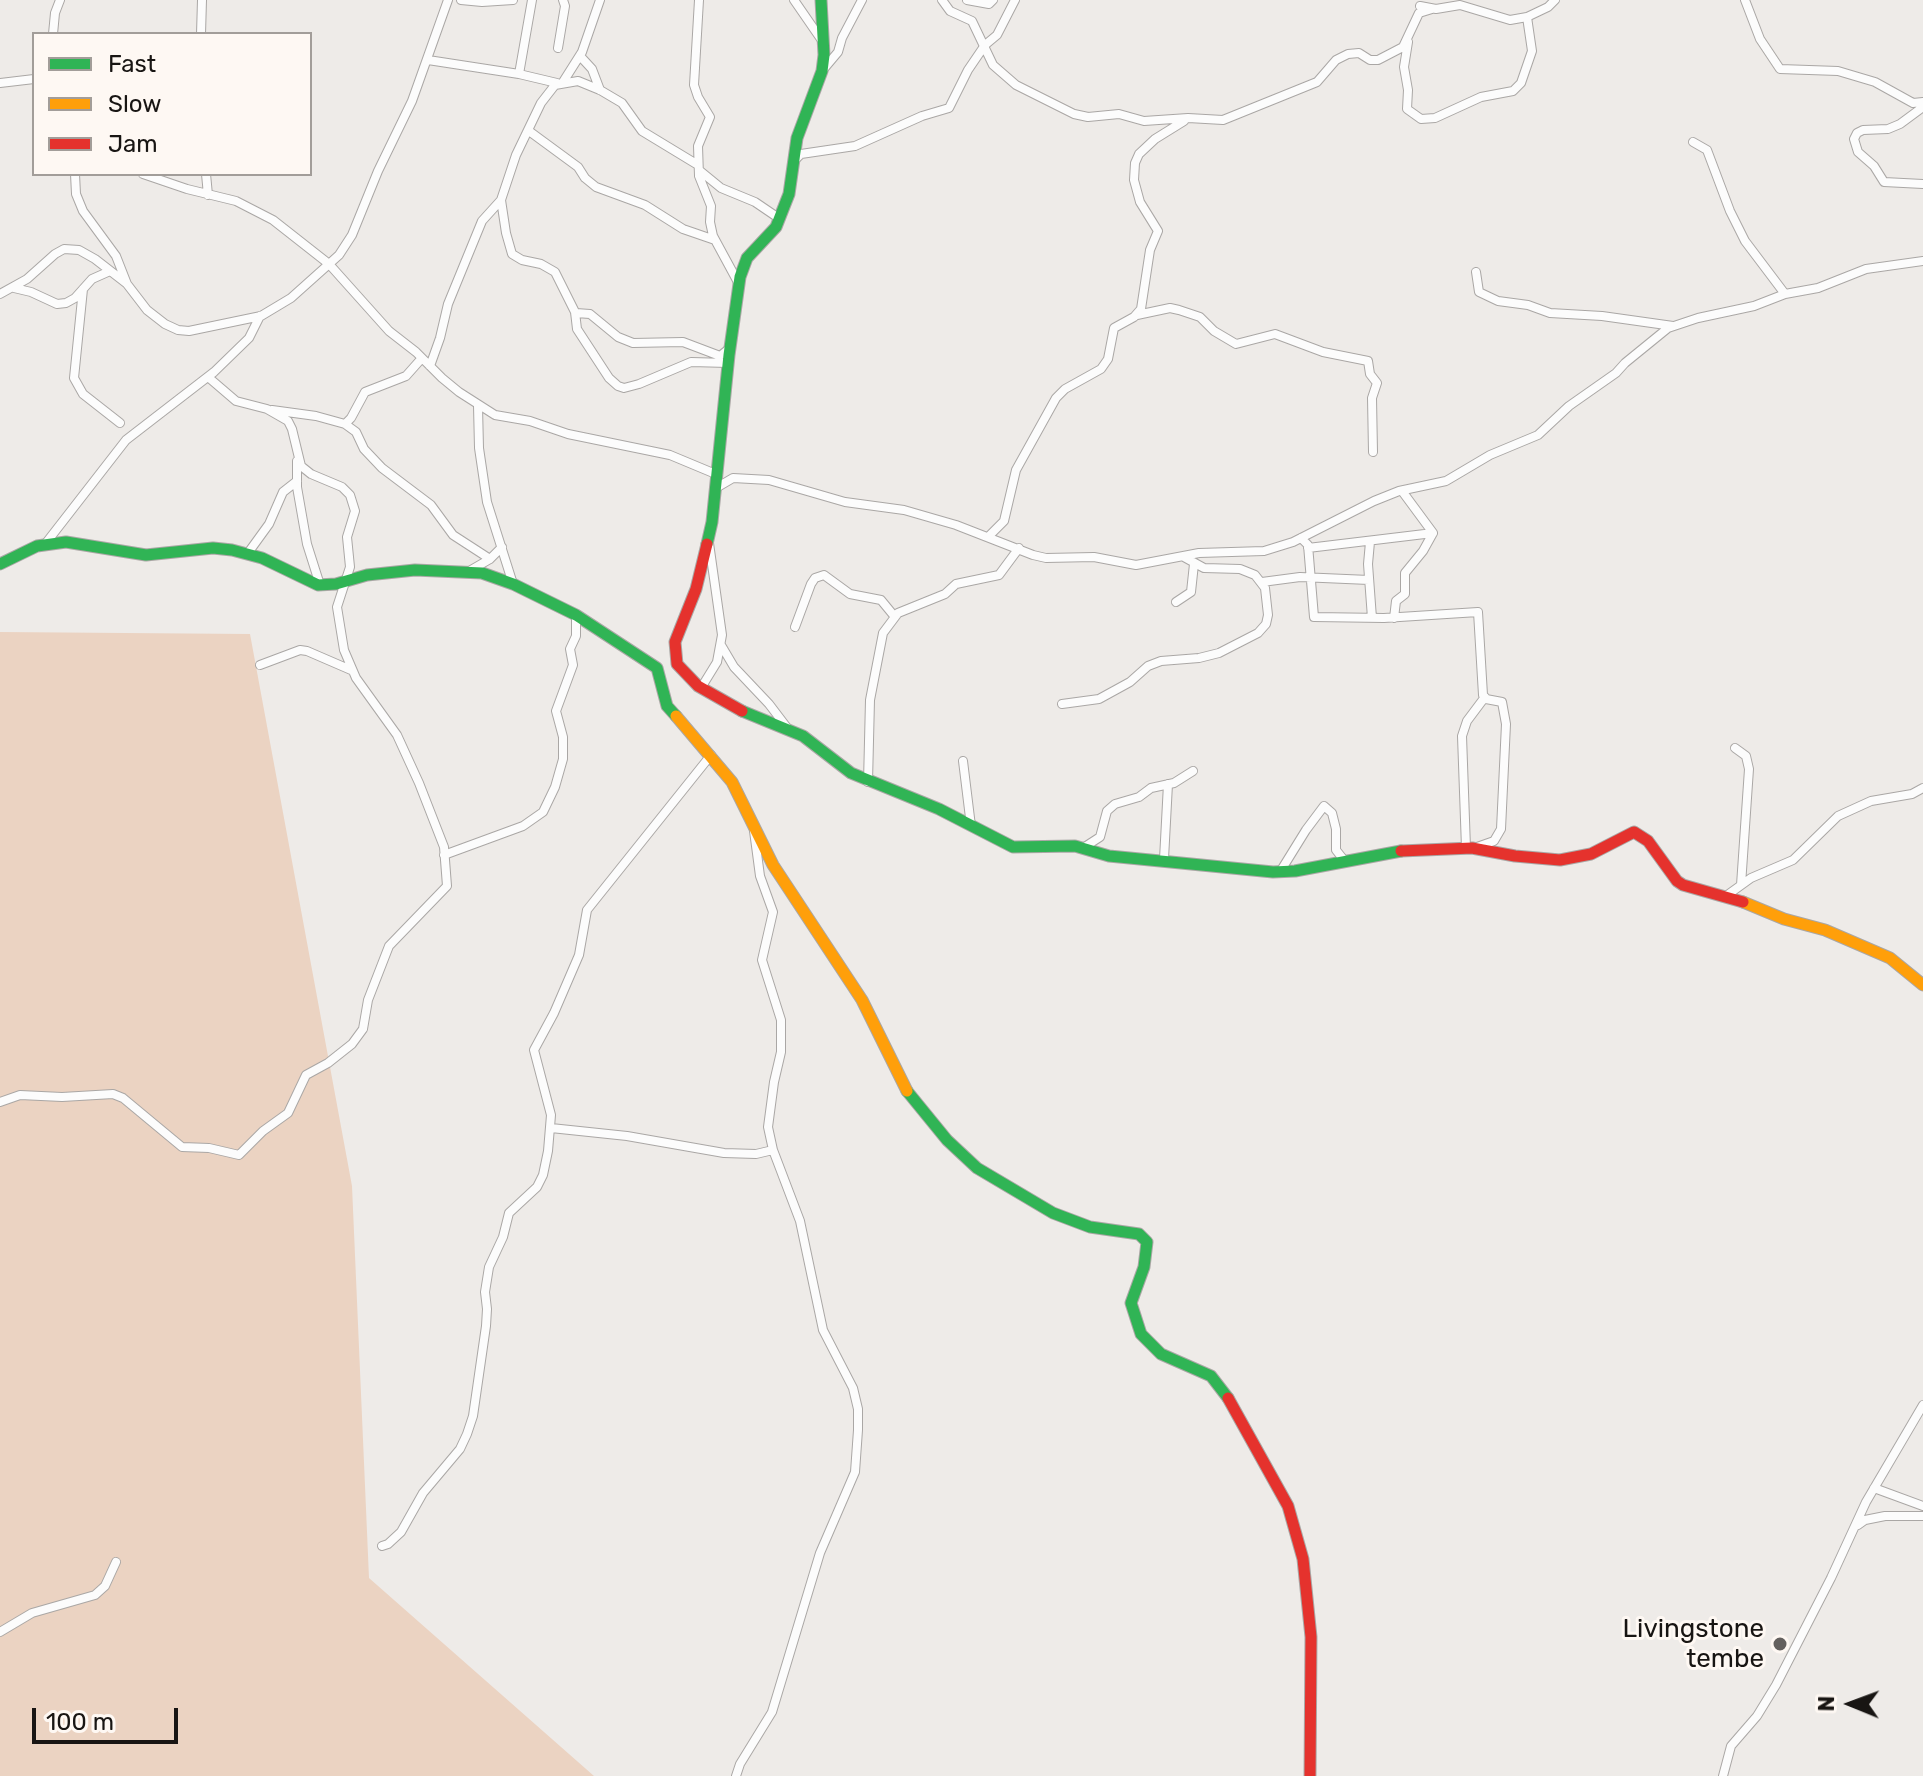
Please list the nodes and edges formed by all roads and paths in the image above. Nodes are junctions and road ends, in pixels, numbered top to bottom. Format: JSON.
{"nodes":[{"id":1,"x":60,"y":0,"type":"edge"},
{"id":2,"x":202,"y":0,"type":"edge"},
{"id":3,"x":448,"y":0,"type":"edge"},
{"id":4,"x":461,"y":0,"type":"edge"},
{"id":5,"x":513,"y":0,"type":"edge"},
{"id":6,"x":532,"y":0,"type":"edge"},
{"id":7,"x":563,"y":0,"type":"edge"},
{"id":8,"x":600,"y":0,"type":"edge"},
{"id":9,"x":699,"y":0,"type":"edge"},
{"id":10,"x":794,"y":0,"type":"edge"},
{"id":11,"x":821,"y":0,"type":"edge"},
{"id":12,"x":862,"y":0,"type":"edge"},
{"id":13,"x":942,"y":0,"type":"edge"},
{"id":14,"x":967,"y":0,"type":"edge"},
{"id":15,"x":993,"y":0,"type":"edge"},
{"id":16,"x":1001,"y":0,"type":"edge"},
{"id":17,"x":1555,"y":0,"type":"edge"},
{"id":18,"x":1745,"y":0,"type":"edge"},
{"id":19,"x":1013,"y":3,"type":"edge"},
{"id":20,"x":1420,"y":6,"type":"dead end"},
{"id":21,"x":1432,"y":9,"type":"junction"},
{"id":22,"x":1527,"y":17,"type":"junction"},
{"id":23,"x":53,"y":32,"type":"edge"},
{"id":24,"x":201,"y":32,"type":"edge"},
{"id":25,"x":1410,"y":33,"type":"junction"},
{"id":26,"x":823,"y":42,"type":"junction"},
{"id":27,"x":985,"y":45,"type":"junction"},
{"id":28,"x":558,"y":48,"type":"dead end"},
{"id":29,"x":580,"y":56,"type":"junction"},
{"id":30,"x":428,"y":60,"type":"junction"},
{"id":31,"x":822,"y":71,"type":"junction"},
{"id":32,"x":519,"y":74,"type":"junction"},
{"id":33,"x":32,"y":79,"type":"edge"},
{"id":34,"x":0,"y":83,"type":"edge"},
{"id":35,"x":560,"y":83,"type":"junction"},
{"id":36,"x":600,"y":90,"type":"junction"},
{"id":37,"x":1923,"y":105,"type":"edge"},
{"id":38,"x":1188,"y":118,"type":"junction"},
{"id":39,"x":529,"y":131,"type":"junction"},
{"id":40,"x":1693,"y":142,"type":"dead end"},
{"id":41,"x":792,"y":163,"type":"junction"},
{"id":42,"x":698,"y":167,"type":"junction"},
{"id":43,"x":75,"y":176,"type":"edge"},
{"id":44,"x":149,"y":176,"type":"edge"},
{"id":45,"x":206,"y":176,"type":"edge"},
{"id":46,"x":1923,"y":184,"type":"edge"},
{"id":47,"x":208,"y":195,"type":"junction"},
{"id":48,"x":501,"y":200,"type":"junction"},
{"id":49,"x":780,"y":219,"type":"junction"},
{"id":50,"x":715,"y":240,"type":"junction"},
{"id":51,"x":1923,"y":261,"type":"edge"},
{"id":52,"x":329,"y":264,"type":"junction"},
{"id":53,"x":110,"y":271,"type":"junction"},
{"id":54,"x":1476,"y":272,"type":"dead end"},
{"id":55,"x":127,"y":284,"type":"junction"},
{"id":56,"x":739,"y":284,"type":"junction"},
{"id":57,"x":13,"y":287,"type":"junction"},
{"id":58,"x":83,"y":289,"type":"junction"},
{"id":59,"x":0,"y":294,"type":"edge"},
{"id":60,"x":1785,"y":294,"type":"junction"},
{"id":61,"x":576,"y":313,"type":"junction"},
{"id":62,"x":1137,"y":315,"type":"junction"},
{"id":63,"x":261,"y":316,"type":"junction"},
{"id":64,"x":1674,"y":326,"type":"junction"},
{"id":65,"x":730,"y":348,"type":"junction"},
{"id":66,"x":422,"y":358,"type":"junction"},
{"id":67,"x":728,"y":363,"type":"junction"},
{"id":68,"x":430,"y":366,"type":"junction"},
{"id":69,"x":208,"y":377,"type":"junction"},
{"id":70,"x":478,"y":406,"type":"junction"},
{"id":71,"x":267,"y":409,"type":"junction"},
{"id":72,"x":120,"y":423,"type":"dead end"},
{"id":73,"x":345,"y":424,"type":"junction"},
{"id":74,"x":1373,"y":452,"type":"dead end"},
{"id":75,"x":298,"y":456,"type":"junction"},
{"id":76,"x":718,"y":475,"type":"junction"},
{"id":77,"x":297,"y":480,"type":"junction"},
{"id":78,"x":716,"y":488,"type":"junction"},
{"id":79,"x":1402,"y":491,"type":"junction"},
{"id":80,"x":1433,"y":533,"type":"junction"},
{"id":81,"x":709,"y":537,"type":"junction"},
{"id":82,"x":988,"y":537,"type":"junction"},
{"id":83,"x":1301,"y":538,"type":"junction"},
{"id":84,"x":1370,"y":542,"type":"junction"},
{"id":85,"x":46,"y":543,"type":"junction"},
{"id":86,"x":502,"y":547,"type":"junction"},
{"id":87,"x":1019,"y":548,"type":"junction"},
{"id":88,"x":1308,"y":548,"type":"junction"},
{"id":89,"x":248,"y":553,"type":"junction"},
{"id":90,"x":1184,"y":557,"type":"junction"},
{"id":91,"x":490,"y":559,"type":"junction"},
{"id":92,"x":0,"y":564,"type":"edge"},
{"id":93,"x":1194,"y":564,"type":"junction"},
{"id":94,"x":469,"y":571,"type":"junction"},
{"id":95,"x":1313,"y":577,"type":"junction"},
{"id":96,"x":1369,"y":580,"type":"junction"},
{"id":97,"x":344,"y":582,"type":"junction"},
{"id":98,"x":1262,"y":582,"type":"junction"},
{"id":99,"x":513,"y":584,"type":"junction"},
{"id":100,"x":320,"y":585,"type":"junction"},
{"id":101,"x":1176,"y":602,"type":"dead end"},
{"id":102,"x":576,"y":615,"type":"junction"},
{"id":103,"x":895,"y":617,"type":"junction"},
{"id":104,"x":1372,"y":618,"type":"junction"},
{"id":105,"x":1394,"y":618,"type":"junction"},
{"id":106,"x":795,"y":627,"type":"dead end"},
{"id":107,"x":721,"y":644,"type":"junction"},
{"id":108,"x":260,"y":665,"type":"dead end"},
{"id":109,"x":351,"y":670,"type":"junction"},
{"id":110,"x":701,"y":688,"type":"junction"},
{"id":111,"x":1485,"y":697,"type":"junction"},
{"id":112,"x":1062,"y":704,"type":"dead end"},
{"id":113,"x":788,"y":729,"type":"junction"},
{"id":114,"x":1735,"y":748,"type":"dead end"},
{"id":115,"x":711,"y":755,"type":"junction"},
{"id":116,"x":963,"y":761,"type":"dead end"},
{"id":117,"x":1193,"y":771,"type":"dead end"},
{"id":118,"x":868,"y":782,"type":"junction"},
{"id":119,"x":1168,"y":784,"type":"junction"},
{"id":120,"x":1923,"y":788,"type":"edge"},
{"id":121,"x":754,"y":826,"type":"junction"},
{"id":122,"x":971,"y":827,"type":"junction"},
{"id":123,"x":1083,"y":848,"type":"junction"},
{"id":124,"x":1469,"y":848,"type":"junction"},
{"id":125,"x":444,"y":855,"type":"junction"},
{"id":126,"x":1164,"y":859,"type":"junction"},
{"id":127,"x":1344,"y":860,"type":"junction"},
{"id":128,"x":1280,"y":872,"type":"junction"},
{"id":129,"x":1741,"y":885,"type":"junction"},
{"id":130,"x":1726,"y":896,"type":"junction"},
{"id":131,"x":1923,"y":985,"type":"edge"},
{"id":132,"x":0,"y":1102,"type":"edge"},
{"id":133,"x":551,"y":1128,"type":"junction"},
{"id":134,"x":773,"y":1150,"type":"junction"},
{"id":135,"x":1923,"y":1405,"type":"edge"},
{"id":136,"x":1874,"y":1488,"type":"junction"},
{"id":137,"x":1923,"y":1506,"type":"edge"},
{"id":138,"x":1923,"y":1516,"type":"edge"},
{"id":139,"x":1856,"y":1526,"type":"junction"},
{"id":140,"x":382,"y":1546,"type":"dead end"},
{"id":141,"x":116,"y":1562,"type":"dead end"},
{"id":142,"x":0,"y":1632,"type":"edge"},
{"id":143,"x":736,"y":1776,"type":"edge"},
{"id":144,"x":1310,"y":1776,"type":"edge"},
{"id":145,"x":1723,"y":1776,"type":"edge"}],
"edges":[{"from":1,"to":23,"type":"street"},
{"from":2,"to":24,"type":"street"},
{"from":3,"to":30,"type":"street"},
{"from":4,"to":5,"type":"street"},
{"from":6,"to":32,"type":"street"},
{"from":7,"to":28,"type":"street"},
{"from":8,"to":29,"type":"street"},
{"from":9,"to":42,"type":"street"},
{"from":10,"to":26,"type":"street"},
{"from":11,"to":26,"type":"street"},
{"from":12,"to":31,"type":"street"},
{"from":13,"to":27,"type":"street"},
{"from":14,"to":15,"type":"street"},
{"from":16,"to":19,"type":"street"},
{"from":17,"to":22,"type":"street"},
{"from":18,"to":37,"type":"street"},
{"from":19,"to":27,"type":"street"},
{"from":20,"to":21,"type":"street"},
{"from":21,"to":22,"type":"street"},
{"from":21,"to":25,"type":"street"},
{"from":22,"to":25,"type":"street"},
{"from":25,"to":38,"type":"street"},
{"from":26,"to":31,"type":"street"},
{"from":27,"to":38,"type":"street"},
{"from":27,"to":41,"type":"street"},
{"from":29,"to":35,"type":"street"},
{"from":29,"to":36,"type":"street"},
{"from":30,"to":32,"type":"street"},
{"from":30,"to":52,"type":"street"},
{"from":31,"to":41,"type":"street"},
{"from":32,"to":35,"type":"street"},
{"from":33,"to":34,"type":"street"},
{"from":35,"to":36,"type":"street"},
{"from":35,"to":39,"type":"street"},
{"from":36,"to":42,"type":"street"},
{"from":37,"to":46,"type":"street"},
{"from":38,"to":62,"type":"street"},
{"from":39,"to":48,"type":"street"},
{"from":39,"to":50,"type":"street"},
{"from":40,"to":60,"type":"street"},
{"from":41,"to":49,"type":"street"},
{"from":42,"to":49,"type":"street"},
{"from":42,"to":50,"type":"street"},
{"from":43,"to":55,"type":"street"},
{"from":44,"to":47,"type":"street"},
{"from":45,"to":47,"type":"street"},
{"from":47,"to":52,"type":"street"},
{"from":48,"to":61,"type":"street"},
{"from":48,"to":68,"type":"street"},
{"from":49,"to":56,"type":"street"},
{"from":50,"to":56,"type":"street"},
{"from":51,"to":60,"type":"street"},
{"from":52,"to":63,"type":"street"},
{"from":52,"to":66,"type":"street"},
{"from":53,"to":55,"type":"street"},
{"from":53,"to":57,"type":"street"},
{"from":53,"to":58,"type":"street"},
{"from":54,"to":64,"type":"street"},
{"from":55,"to":63,"type":"street"},
{"from":56,"to":65,"type":"street"},
{"from":57,"to":58,"type":"street"},
{"from":57,"to":59,"type":"street"},
{"from":58,"to":72,"type":"street"},
{"from":60,"to":64,"type":"street"},
{"from":61,"to":65,"type":"street"},
{"from":61,"to":67,"type":"street"},
{"from":62,"to":74,"type":"street"},
{"from":62,"to":82,"type":"street"},
{"from":63,"to":69,"type":"street"},
{"from":64,"to":79,"type":"street"},
{"from":65,"to":67,"type":"street"},
{"from":66,"to":68,"type":"street"},
{"from":66,"to":73,"type":"street"},
{"from":67,"to":76,"type":"street"},
{"from":68,"to":70,"type":"street"},
{"from":69,"to":71,"type":"street"},
{"from":69,"to":85,"type":"street"},
{"from":70,"to":76,"type":"street"},
{"from":70,"to":86,"type":"street"},
{"from":71,"to":73,"type":"street"},
{"from":71,"to":75,"type":"street"},
{"from":73,"to":91,"type":"street"},
{"from":75,"to":77,"type":"street"},
{"from":75,"to":97,"type":"street"},
{"from":76,"to":78,"type":"street"},
{"from":77,"to":89,"type":"street"},
{"from":77,"to":100,"type":"street"},
{"from":78,"to":81,"type":"street"},
{"from":78,"to":82,"type":"street"},
{"from":79,"to":80,"type":"street"},
{"from":79,"to":83,"type":"street"},
{"from":80,"to":84,"type":"street"},
{"from":80,"to":105,"type":"street"},
{"from":81,"to":107,"type":"street"},
{"from":81,"to":110,"type":"street"},
{"from":82,"to":87,"type":"street"},
{"from":83,"to":88,"type":"street"},
{"from":83,"to":90,"type":"street"},
{"from":84,"to":88,"type":"street"},
{"from":84,"to":96,"type":"street"},
{"from":85,"to":89,"type":"street"},
{"from":85,"to":92,"type":"street"},
{"from":86,"to":91,"type":"street"},
{"from":86,"to":99,"type":"street"},
{"from":87,"to":90,"type":"street"},
{"from":87,"to":103,"type":"street"},
{"from":88,"to":95,"type":"street"},
{"from":89,"to":100,"type":"street"},
{"from":90,"to":93,"type":"street"},
{"from":91,"to":94,"type":"street"},
{"from":93,"to":98,"type":"street"},
{"from":93,"to":101,"type":"street"},
{"from":94,"to":97,"type":"street"},
{"from":94,"to":99,"type":"street"},
{"from":95,"to":96,"type":"street"},
{"from":95,"to":98,"type":"street"},
{"from":95,"to":104,"type":"street"},
{"from":96,"to":104,"type":"street"},
{"from":97,"to":100,"type":"street"},
{"from":97,"to":109,"type":"street"},
{"from":98,"to":112,"type":"street"},
{"from":99,"to":102,"type":"street"},
{"from":102,"to":115,"type":"street"},
{"from":102,"to":125,"type":"street"},
{"from":103,"to":106,"type":"street"},
{"from":103,"to":118,"type":"street"},
{"from":104,"to":105,"type":"street"},
{"from":105,"to":111,"type":"street"},
{"from":107,"to":110,"type":"street"},
{"from":107,"to":113,"type":"street"},
{"from":108,"to":109,"type":"street"},
{"from":109,"to":125,"type":"street"},
{"from":110,"to":113,"type":"street"},
{"from":111,"to":124,"type":"street"},
{"from":111,"to":124,"type":"street"},
{"from":113,"to":118,"type":"street"},
{"from":114,"to":129,"type":"street"},
{"from":115,"to":121,"type":"street"},
{"from":115,"to":133,"type":"street"},
{"from":116,"to":122,"type":"street"},
{"from":117,"to":119,"type":"street"},
{"from":118,"to":122,"type":"street"},
{"from":119,"to":123,"type":"street"},
{"from":119,"to":126,"type":"street"},
{"from":120,"to":129,"type":"street"},
{"from":121,"to":134,"type":"street"},
{"from":121,"to":144,"type":"street"},
{"from":122,"to":123,"type":"street"},
{"from":123,"to":126,"type":"street"},
{"from":124,"to":127,"type":"street"},
{"from":124,"to":130,"type":"street"},
{"from":125,"to":132,"type":"street"},
{"from":126,"to":128,"type":"street"},
{"from":127,"to":128,"type":"street"},
{"from":127,"to":128,"type":"street"},
{"from":129,"to":130,"type":"street"},
{"from":130,"to":131,"type":"street"},
{"from":133,"to":134,"type":"street"},
{"from":133,"to":140,"type":"street"},
{"from":134,"to":143,"type":"street"},
{"from":135,"to":136,"type":"street"},
{"from":136,"to":137,"type":"street"},
{"from":136,"to":139,"type":"street"},
{"from":138,"to":139,"type":"street"},
{"from":139,"to":145,"type":"street"},
{"from":141,"to":142,"type":"street"}]}
